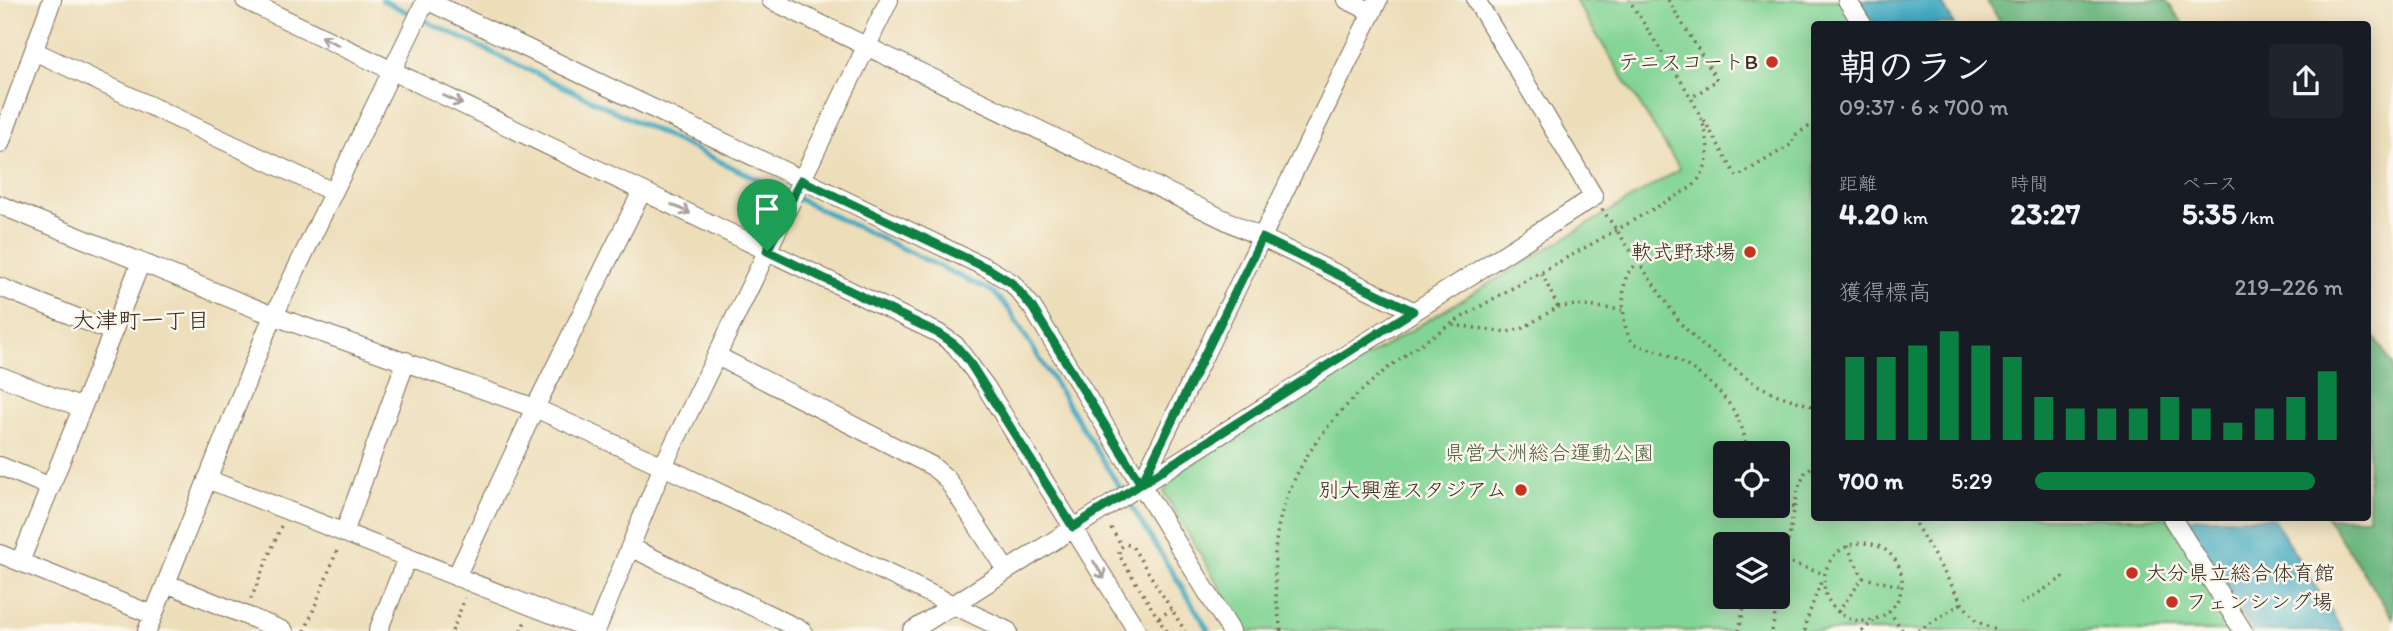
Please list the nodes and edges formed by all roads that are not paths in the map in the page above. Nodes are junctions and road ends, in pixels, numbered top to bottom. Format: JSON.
{"nodes":[{"id":1,"x":52,"y":0,"type":"edge"},
{"id":2,"x":245,"y":0,"type":"edge"},
{"id":3,"x":771,"y":0,"type":"edge"},
{"id":4,"x":889,"y":0,"type":"edge"},
{"id":5,"x":1347,"y":0,"type":"edge"},
{"id":6,"x":1476,"y":0,"type":"edge"},
{"id":7,"x":1847,"y":0,"type":"edge"},
{"id":8,"x":1375,"y":6,"type":"edge"},
{"id":9,"x":423,"y":7,"type":"edge"},
{"id":10,"x":1860,"y":21,"type":"edge"},
{"id":11,"x":867,"y":46,"type":"junction"},
{"id":12,"x":34,"y":51,"type":"junction"},
{"id":13,"x":392,"y":71,"type":"junction"},
{"id":14,"x":0,"y":144,"type":"edge"},
{"id":15,"x":642,"y":191,"type":"junction"},
{"id":16,"x":796,"y":191,"type":"junction"},
{"id":17,"x":333,"y":192,"type":"junction"},
{"id":18,"x":0,"y":205,"type":"edge"},
{"id":19,"x":1262,"y":238,"type":"junction"},
{"id":20,"x":767,"y":251,"type":"junction"},
{"id":21,"x":141,"y":262,"type":"junction"},
{"id":22,"x":0,"y":288,"type":"edge"},
{"id":23,"x":1413,"y":311,"type":"junction"},
{"id":24,"x":274,"y":316,"type":"junction"},
{"id":25,"x":113,"y":332,"type":"junction"},
{"id":26,"x":717,"y":356,"type":"junction"},
{"id":27,"x":406,"y":361,"type":"junction"},
{"id":28,"x":0,"y":376,"type":"edge"},
{"id":29,"x":82,"y":408,"type":"junction"},
{"id":30,"x":535,"y":408,"type":"junction"},
{"id":31,"x":0,"y":466,"type":"edge"},
{"id":32,"x":663,"y":466,"type":"junction"},
{"id":33,"x":207,"y":479,"type":"junction"},
{"id":34,"x":51,"y":486,"type":"junction"},
{"id":35,"x":1130,"y":491,"type":"junction"},
{"id":36,"x":2174,"y":521,"type":"edge"},
{"id":37,"x":1073,"y":527,"type":"junction"},
{"id":38,"x":344,"y":533,"type":"junction"},
{"id":39,"x":630,"y":547,"type":"junction"},
{"id":40,"x":0,"y":554,"type":"edge"},
{"id":41,"x":407,"y":558,"type":"junction"},
{"id":42,"x":20,"y":562,"type":"junction"},
{"id":43,"x":1006,"y":570,"type":"junction"},
{"id":44,"x":463,"y":580,"type":"junction"},
{"id":45,"x":166,"y":583,"type":"junction"},
{"id":46,"x":953,"y":604,"type":"junction"},
{"id":47,"x":150,"y":623,"type":"edge"},
{"id":48,"x":284,"y":631,"type":"edge"},
{"id":49,"x":378,"y":631,"type":"edge"},
{"id":50,"x":595,"y":631,"type":"edge"},
{"id":51,"x":803,"y":631,"type":"edge"},
{"id":52,"x":912,"y":631,"type":"edge"},
{"id":53,"x":1008,"y":631,"type":"edge"},
{"id":54,"x":1137,"y":631,"type":"edge"},
{"id":55,"x":1231,"y":631,"type":"edge"},
{"id":56,"x":2243,"y":631,"type":"edge"}],
"edges":[{"from":1,"to":12,"type":"street"},
{"from":13,"to":2,"type":"street","one_way":true},
{"from":3,"to":11,"type":"street"},
{"from":4,"to":11,"type":"street"},
{"from":5,"to":8,"type":"street"},
{"from":6,"to":23,"type":"street"},
{"from":7,"to":10,"type":"street"},
{"from":8,"to":19,"type":"street"},
{"from":9,"to":13,"type":"street"},
{"from":9,"to":16,"type":"street"},
{"from":11,"to":16,"type":"street"},
{"from":11,"to":19,"type":"street"},
{"from":12,"to":14,"type":"street"},
{"from":12,"to":17,"type":"street"},
{"from":13,"to":15,"type":"street","one_way":true},
{"from":13,"to":17,"type":"street"},
{"from":15,"to":20,"type":"street","one_way":true},
{"from":15,"to":30,"type":"street"},
{"from":16,"to":20,"type":"street"},
{"from":16,"to":35,"type":"street"},
{"from":17,"to":24,"type":"street"},
{"from":18,"to":21,"type":"street"},
{"from":19,"to":23,"type":"street"},
{"from":19,"to":35,"type":"street"},
{"from":20,"to":26,"type":"street"},
{"from":20,"to":37,"type":"street"},
{"from":21,"to":24,"type":"street"},
{"from":21,"to":25,"type":"street"},
{"from":22,"to":25,"type":"street"},
{"from":23,"to":35,"type":"street"},
{"from":24,"to":27,"type":"street"},
{"from":24,"to":33,"type":"street"},
{"from":25,"to":29,"type":"street"},
{"from":26,"to":32,"type":"street"},
{"from":26,"to":43,"type":"street"},
{"from":27,"to":30,"type":"street"},
{"from":27,"to":38,"type":"street"},
{"from":28,"to":29,"type":"street"},
{"from":29,"to":34,"type":"street"},
{"from":30,"to":32,"type":"street"},
{"from":30,"to":44,"type":"street"},
{"from":31,"to":34,"type":"street"},
{"from":32,"to":39,"type":"street"},
{"from":32,"to":46,"type":"street"},
{"from":33,"to":38,"type":"street"},
{"from":33,"to":45,"type":"street"},
{"from":34,"to":42,"type":"street"},
{"from":35,"to":37,"type":"street"},
{"from":35,"to":55,"type":"street"},
{"from":36,"to":56,"type":"street"},
{"from":37,"to":43,"type":"street"},
{"from":37,"to":54,"type":"street","one_way":true},
{"from":38,"to":41,"type":"street"},
{"from":39,"to":50,"type":"street"},
{"from":39,"to":51,"type":"street"},
{"from":40,"to":42,"type":"street"},
{"from":41,"to":44,"type":"street"},
{"from":41,"to":49,"type":"street"},
{"from":42,"to":47,"type":"street"},
{"from":43,"to":46,"type":"street"},
{"from":44,"to":50,"type":"street"},
{"from":45,"to":47,"type":"street"},
{"from":45,"to":48,"type":"street"},
{"from":46,"to":52,"type":"street"},
{"from":46,"to":53,"type":"street"}]}
